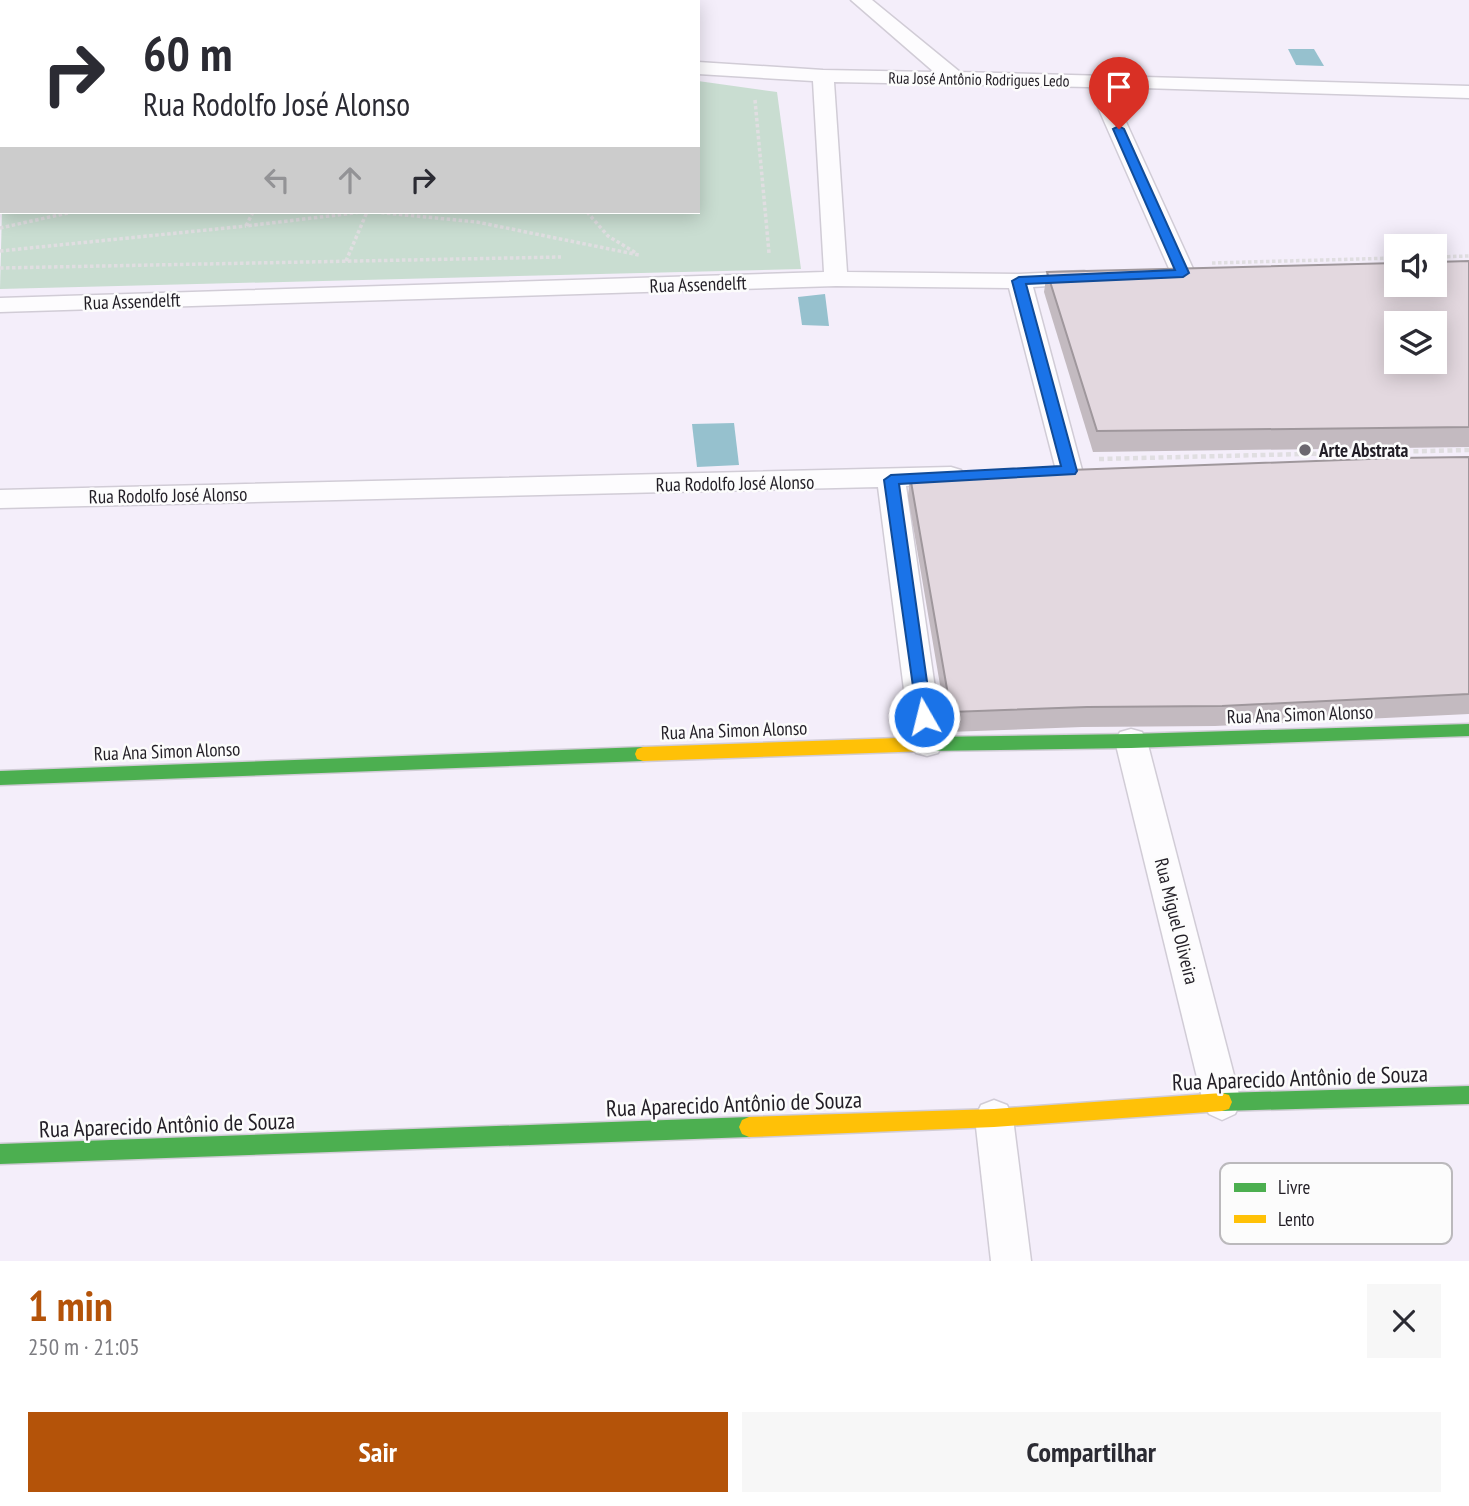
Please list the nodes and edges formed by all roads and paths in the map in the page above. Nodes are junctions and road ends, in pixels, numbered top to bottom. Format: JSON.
{"nodes":[{"id":1,"x":860,"y":0,"type":"edge"},
{"id":2,"x":700,"y":68,"type":"edge"},
{"id":3,"x":823,"y":76,"type":"junction"},
{"id":4,"x":954,"y":78,"type":"junction"},
{"id":5,"x":1097,"y":81,"type":"junction"},
{"id":6,"x":1469,"y":92,"type":"edge"},
{"id":7,"x":745,"y":98,"type":"dead end"},
{"id":8,"x":63,"y":214,"type":"edge"},
{"id":9,"x":252,"y":214,"type":"edge"},
{"id":10,"x":345,"y":214,"type":"edge"},
{"id":11,"x":367,"y":214,"type":"edge"},
{"id":12,"x":395,"y":214,"type":"edge"},
{"id":13,"x":589,"y":214,"type":"edge"},
{"id":14,"x":246,"y":226,"type":"junction"},
{"id":15,"x":0,"y":228,"type":"edge"},
{"id":16,"x":0,"y":251,"type":"edge"},
{"id":17,"x":769,"y":253,"type":"dead end"},
{"id":18,"x":612,"y":256,"type":"dead end"},
{"id":19,"x":640,"y":256,"type":"junction"},
{"id":20,"x":570,"y":257,"type":"dead end"},
{"id":21,"x":1447,"y":257,"type":"edge"},
{"id":22,"x":1469,"y":257,"type":"edge"},
{"id":23,"x":1384,"y":259,"type":"edge"},
{"id":24,"x":346,"y":261,"type":"junction"},
{"id":25,"x":0,"y":268,"type":"edge"},
{"id":26,"x":1209,"y":268,"type":"joint"},
{"id":27,"x":1183,"y":273,"type":"junction"},
{"id":28,"x":1156,"y":275,"type":"edge"},
{"id":29,"x":1101,"y":277,"type":"edge"},
{"id":30,"x":836,"y":279,"type":"junction"},
{"id":31,"x":1019,"y":281,"type":"junction"},
{"id":32,"x":0,"y":305,"type":"edge"},
{"id":33,"x":1469,"y":450,"type":"edge"},
{"id":34,"x":1096,"y":464,"type":"joint"},
{"id":35,"x":1069,"y":471,"type":"junction"},
{"id":36,"x":1042,"y":472,"type":"edge"},
{"id":37,"x":974,"y":475,"type":"edge"},
{"id":38,"x":891,"y":480,"type":"junction"},
{"id":39,"x":0,"y":499,"type":"edge"},
{"id":40,"x":1469,"y":730,"type":"edge"},
{"id":41,"x":1131,"y":741,"type":"junction"},
{"id":42,"x":927,"y":744,"type":"junction"},
{"id":43,"x":0,"y":778,"type":"edge"},
{"id":44,"x":1469,"y":1095,"type":"edge"},
{"id":45,"x":1222,"y":1102,"type":"junction"},
{"id":46,"x":994,"y":1118,"type":"junction"},
{"id":47,"x":0,"y":1154,"type":"edge"},
{"id":48,"x":1011,"y":1261,"type":"edge"}],
"edges":[{"from":1,"to":4,"type":"street"},
{"from":2,"to":3,"type":"street","name":"Rua José Antônio Rodrigues Ledo"},
{"from":3,"to":4,"type":"street","name":"Rua José Antônio Rodrigues Ledo"},
{"from":3,"to":30,"type":"street"},
{"from":4,"to":5,"type":"street","name":"Rua José Antônio Rodrigues Ledo"},
{"from":5,"to":6,"type":"street","name":"Rua José Antônio Rodrigues Ledo"},
{"from":5,"to":27,"type":"street"},
{"from":7,"to":17,"type":"path"},
{"from":8,"to":15,"type":"path"},
{"from":9,"to":14,"type":"path"},
{"from":10,"to":14,"type":"path"},
{"from":11,"to":24,"type":"path"},
{"from":12,"to":19,"type":"path"},
{"from":13,"to":19,"type":"path"},
{"from":14,"to":16,"type":"path"},
{"from":18,"to":19,"type":"path"},
{"from":20,"to":24,"type":"path"},
{"from":21,"to":22,"type":"path"},
{"from":23,"to":26,"type":"path"},
{"from":24,"to":25,"type":"path"},
{"from":26,"to":27,"type":"street"},
{"from":27,"to":28,"type":"street"},
{"from":29,"to":31,"type":"street","name":"Rua Assendelft"},
{"from":30,"to":31,"type":"street","name":"Rua Assendelft"},
{"from":30,"to":32,"type":"street","name":"Rua Assendelft"},
{"from":31,"to":35,"type":"street"},
{"from":33,"to":34,"type":"path"},
{"from":34,"to":35,"type":"street"},
{"from":35,"to":36,"type":"street"},
{"from":37,"to":38,"type":"street","name":"Rua Rodolfo José Alonso"},
{"from":38,"to":39,"type":"street","name":"Rua Rodolfo José Alonso"},
{"from":38,"to":42,"type":"street"},
{"from":40,"to":41,"type":"street","name":"Rua Ana Simon Alonso"},
{"from":41,"to":42,"type":"street","name":"Rua Ana Simon Alonso"},
{"from":41,"to":45,"type":"street","name":"Rua Miguel Oliveira"},
{"from":42,"to":43,"type":"street","name":"Rua Ana Simon Alonso"},
{"from":44,"to":45,"type":"street","name":"Rua Aparecido Antônio de Souza"},
{"from":45,"to":46,"type":"street","name":"Rua Aparecido Antônio de Souza"},
{"from":46,"to":47,"type":"street","name":"Rua Aparecido Antônio de Souza"},
{"from":46,"to":48,"type":"street"}]}
